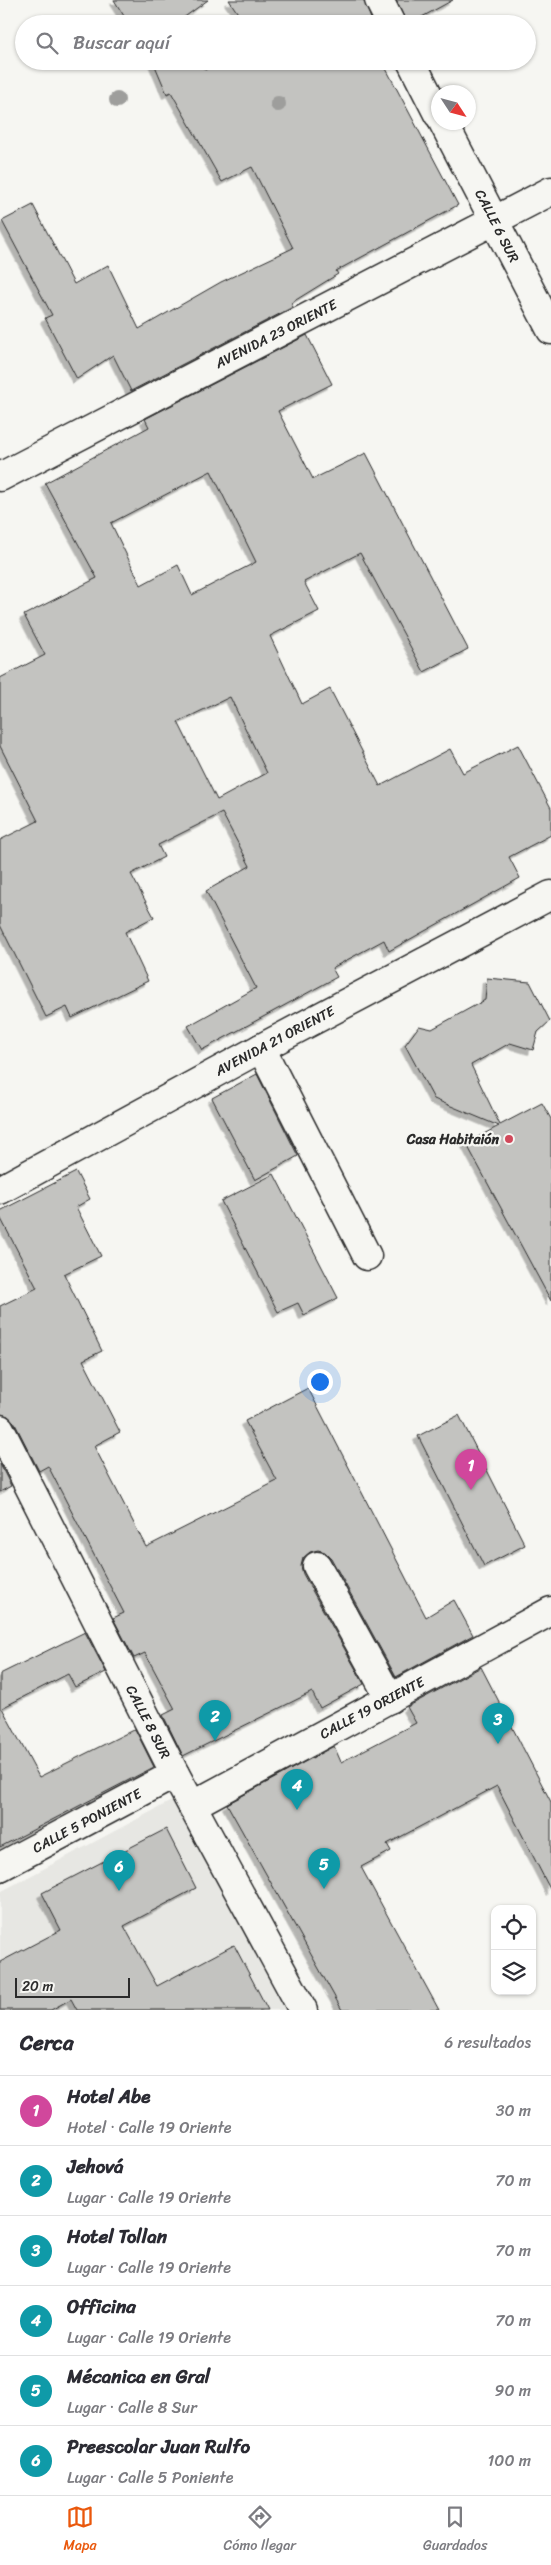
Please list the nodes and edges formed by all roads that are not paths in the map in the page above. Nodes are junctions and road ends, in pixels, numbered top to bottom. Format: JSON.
{"nodes":[{"id":1,"x":379,"y":0,"type":"edge"},
{"id":2,"x":386,"y":15,"type":"edge"},
{"id":3,"x":416,"y":70,"type":"edge"},
{"id":4,"x":431,"y":100,"type":"edge"},
{"id":5,"x":447,"y":130,"type":"edge"},
{"id":6,"x":551,"y":191,"type":"edge"},
{"id":7,"x":494,"y":221,"type":"junction"},
{"id":8,"x":551,"y":330,"type":"edge"},
{"id":9,"x":0,"y":477,"type":"edge"},
{"id":10,"x":551,"y":895,"type":"edge"},
{"id":11,"x":261,"y":1048,"type":"junction"},
{"id":12,"x":0,"y":1190,"type":"edge"},
{"id":13,"x":367,"y":1256,"type":"dead end"},
{"id":14,"x":0,"y":1429,"type":"edge"},
{"id":15,"x":317,"y":1566,"type":"dead end"},
{"id":16,"x":551,"y":1611,"type":"edge"},
{"id":17,"x":390,"y":1699,"type":"junction"},
{"id":18,"x":175,"y":1774,"type":"junction"},
{"id":19,"x":193,"y":1805,"type":"junction"},
{"id":20,"x":0,"y":1867,"type":"edge"},
{"id":21,"x":303,"y":2010,"type":"edge"}],
"edges":[{"from":1,"to":2,"type":"street"},
{"from":3,"to":4,"type":"street"},
{"from":5,"to":7,"type":"street","name":"CALLE 6 SUR"},
{"from":6,"to":7,"type":"street","name":"AVENIDA 23 ORIENTE"},
{"from":7,"to":8,"type":"street","name":"CALLE 6 SUR"},
{"from":7,"to":9,"type":"street","name":"AVENIDA 23 ORIENTE"},
{"from":10,"to":11,"type":"street","name":"AVENIDA 21 ORIENTE"},
{"from":11,"to":12,"type":"street","name":"AVENIDA 21 ORIENTE"},
{"from":11,"to":13,"type":"street"},
{"from":14,"to":18,"type":"street","name":"CALLE 8 SUR"},
{"from":15,"to":17,"type":"street"},
{"from":16,"to":17,"type":"street","name":"CALLE 19 ORIENTE"},
{"from":17,"to":19,"type":"street","name":"CALLE 19 ORIENTE"},
{"from":18,"to":19,"type":"street","name":"CALLE 8 SUR"},
{"from":18,"to":20,"type":"street","name":"CALLE 5 PONIENTE"},
{"from":19,"to":21,"type":"street","name":"CALLE 8 SUR"}]}
